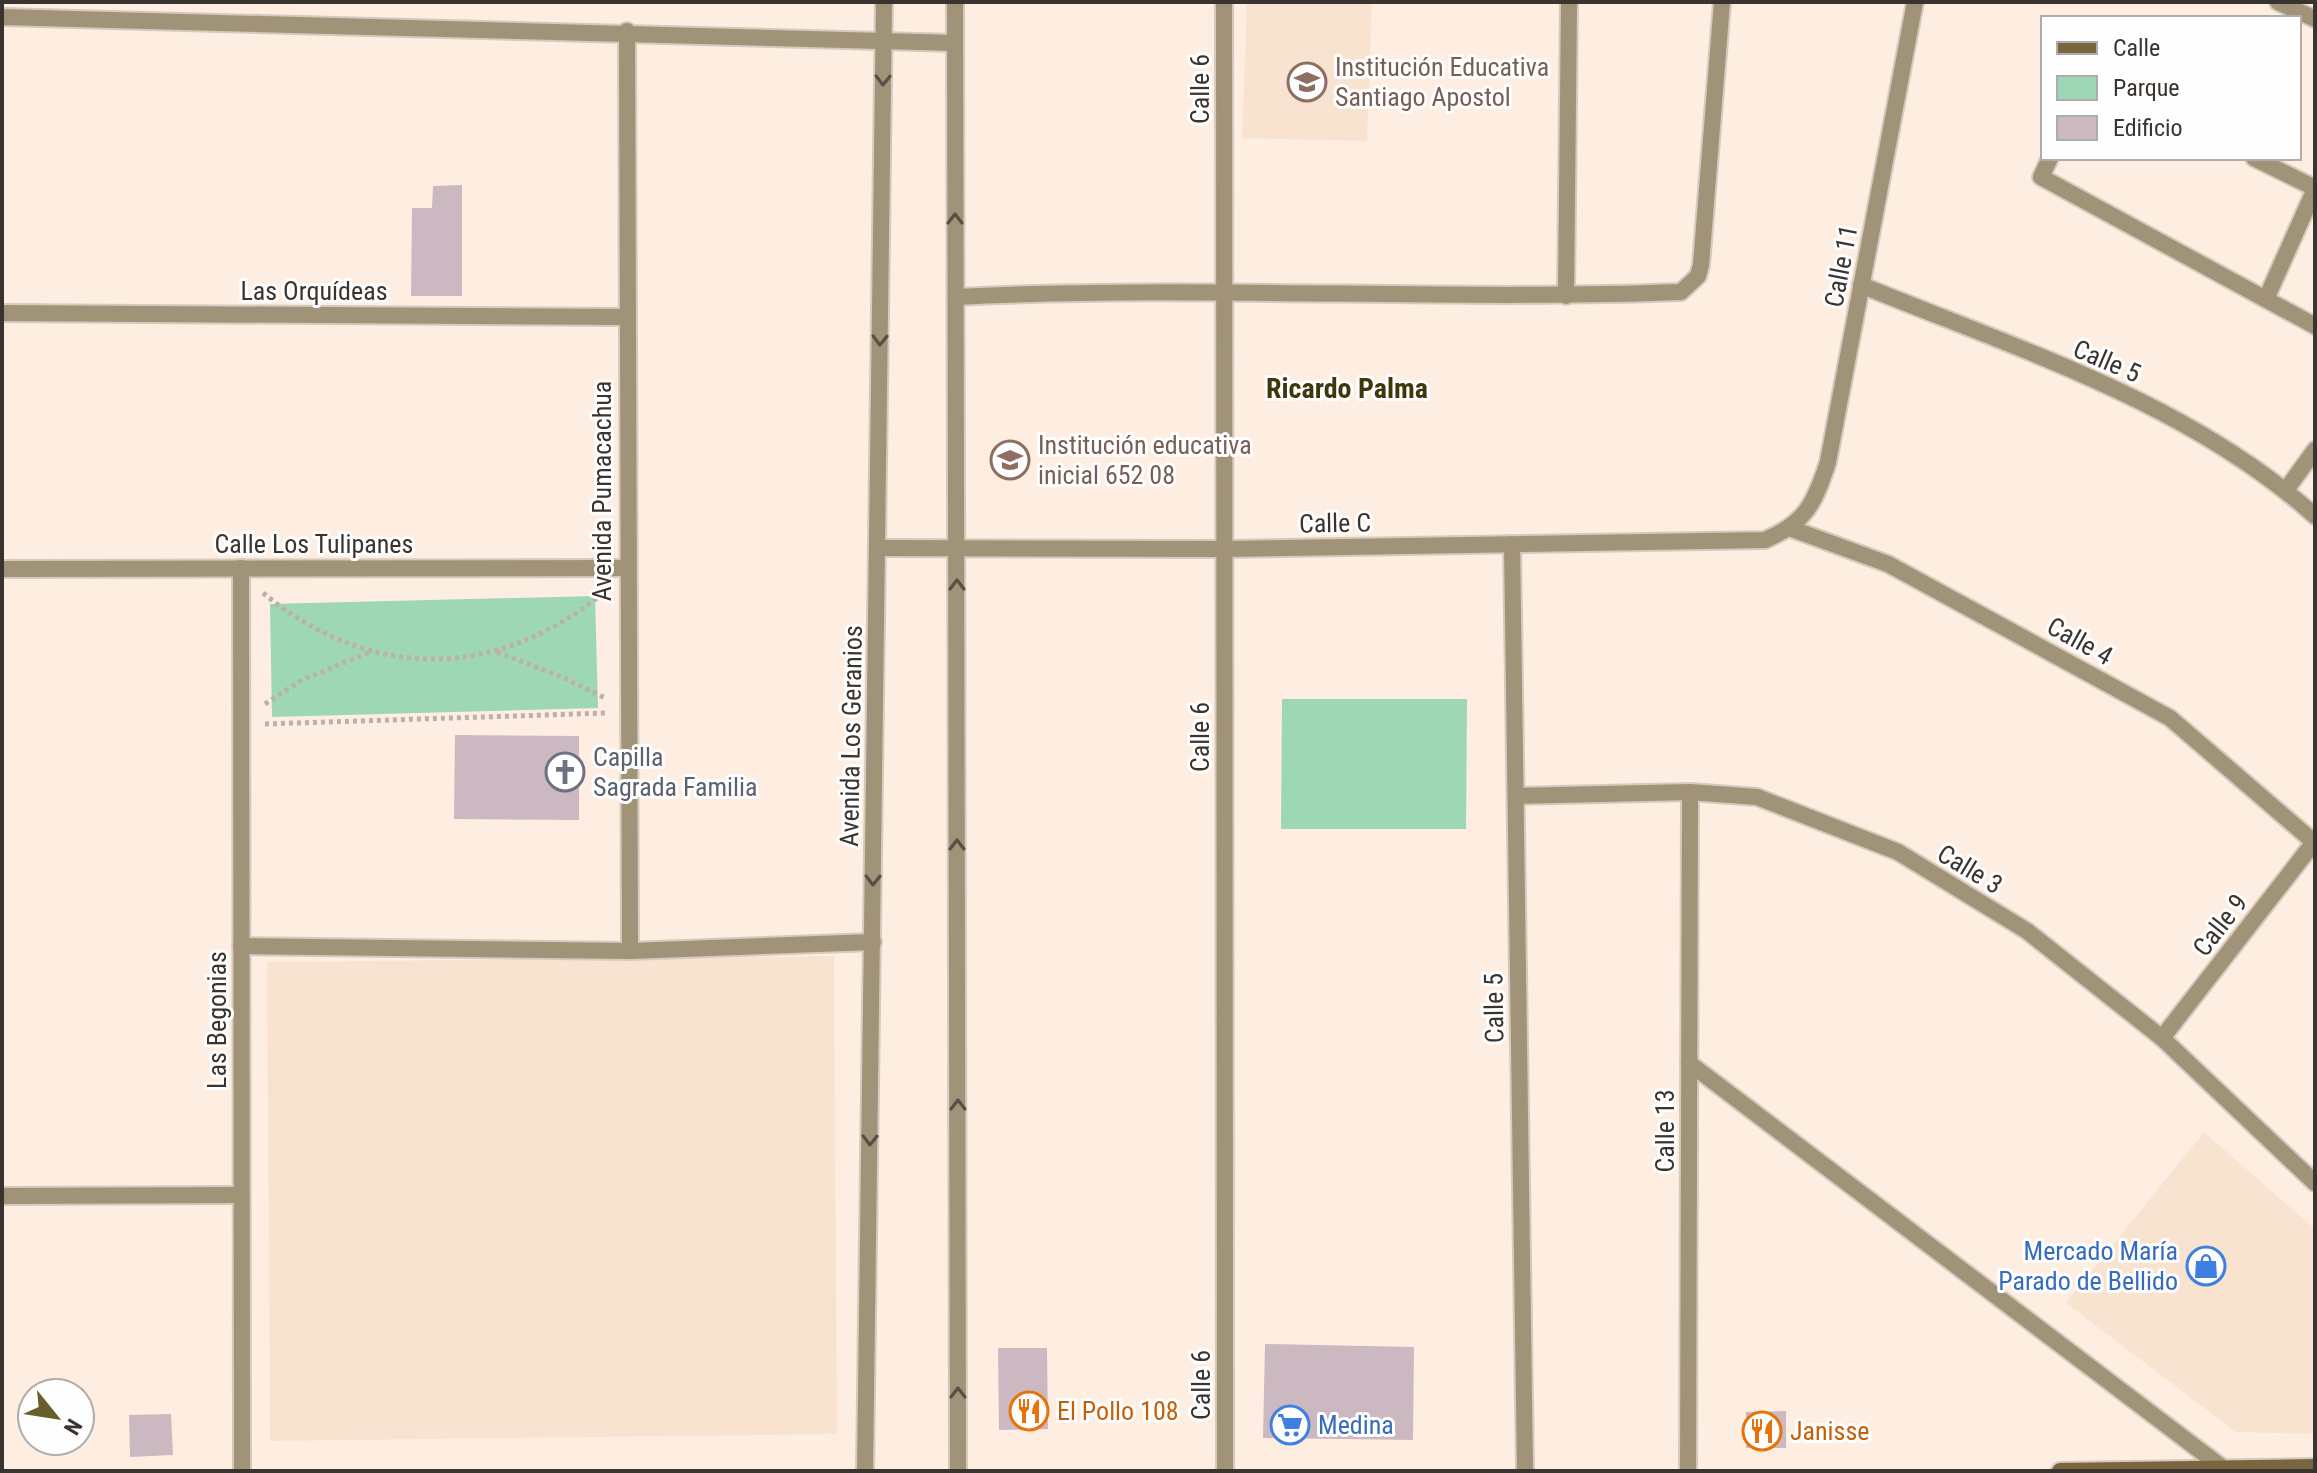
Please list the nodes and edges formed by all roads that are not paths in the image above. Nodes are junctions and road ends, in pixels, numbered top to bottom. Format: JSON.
{"nodes":[{"id":1,"x":162,"y":2,"type":"edge"},
{"id":2,"x":884,"y":2,"type":"edge"},
{"id":3,"x":955,"y":2,"type":"edge"},
{"id":4,"x":1224,"y":2,"type":"edge"},
{"id":5,"x":1569,"y":2,"type":"edge"},
{"id":6,"x":1722,"y":2,"type":"edge"},
{"id":7,"x":1915,"y":2,"type":"edge"},
{"id":8,"x":2278,"y":2,"type":"edge"},
{"id":9,"x":2306,"y":12,"type":"edge"},
{"id":10,"x":2,"y":17,"type":"edge"},
{"id":11,"x":162,"y":20,"type":"junction"},
{"id":12,"x":627,"y":31,"type":"junction"},
{"id":13,"x":884,"y":39,"type":"junction"},
{"id":14,"x":955,"y":43,"type":"junction"},
{"id":15,"x":2049,"y":160,"type":"edge"},
{"id":16,"x":2258,"y":160,"type":"edge"},
{"id":17,"x":2315,"y":189,"type":"edge"},
{"id":18,"x":1861,"y":285,"type":"junction"},
{"id":19,"x":1224,"y":293,"type":"junction"},
{"id":20,"x":1566,"y":296,"type":"junction"},
{"id":21,"x":956,"y":297,"type":"junction"},
{"id":22,"x":2266,"y":299,"type":"junction"},
{"id":23,"x":2,"y":313,"type":"edge"},
{"id":24,"x":625,"y":317,"type":"junction"},
{"id":25,"x":2315,"y":326,"type":"edge"},
{"id":26,"x":2315,"y":450,"type":"edge"},
{"id":27,"x":2286,"y":490,"type":"junction"},
{"id":28,"x":2315,"y":516,"type":"edge"},
{"id":29,"x":1792,"y":529,"type":"junction"},
{"id":30,"x":1512,"y":544,"type":"junction"},
{"id":31,"x":877,"y":548,"type":"junction"},
{"id":32,"x":957,"y":548,"type":"junction"},
{"id":33,"x":1224,"y":549,"type":"junction"},
{"id":34,"x":241,"y":568,"type":"junction"},
{"id":35,"x":627,"y":568,"type":"junction"},
{"id":36,"x":2,"y":569,"type":"edge"},
{"id":37,"x":1690,"y":792,"type":"junction"},
{"id":38,"x":1516,"y":796,"type":"junction"},
{"id":39,"x":2315,"y":842,"type":"edge"},
{"id":40,"x":873,"y":942,"type":"junction"},
{"id":41,"x":241,"y":946,"type":"junction"},
{"id":42,"x":630,"y":951,"type":"junction"},
{"id":43,"x":2162,"y":1038,"type":"junction"},
{"id":44,"x":1689,"y":1063,"type":"junction"},
{"id":45,"x":2315,"y":1183,"type":"edge"},
{"id":46,"x":241,"y":1195,"type":"junction"},
{"id":47,"x":2,"y":1196,"type":"edge"},
{"id":48,"x":2315,"y":1467,"type":"edge"},
{"id":49,"x":2223,"y":1468,"type":"junction"},
{"id":50,"x":242,"y":1471,"type":"edge"},
{"id":51,"x":865,"y":1471,"type":"edge"},
{"id":52,"x":958,"y":1471,"type":"edge"},
{"id":53,"x":1225,"y":1471,"type":"edge"},
{"id":54,"x":1525,"y":1471,"type":"edge"},
{"id":55,"x":1688,"y":1471,"type":"edge"},
{"id":56,"x":2060,"y":1471,"type":"edge"}],
"edges":[{"from":1,"to":11,"type":"street"},
{"from":2,"to":13,"type":"street","name":"Avenida Los Geranios"},
{"from":3,"to":14,"type":"street"},
{"from":4,"to":19,"type":"street","name":"Calle 6"},
{"from":5,"to":20,"type":"street"},
{"from":6,"to":20,"type":"street"},
{"from":7,"to":18,"type":"street","name":"Calle 11"},
{"from":8,"to":9,"type":"street"},
{"from":10,"to":11,"type":"street"},
{"from":11,"to":12,"type":"street"},
{"from":12,"to":13,"type":"street"},
{"from":12,"to":24,"type":"street","name":"Avenida Pumacachua"},
{"from":13,"to":14,"type":"street"},
{"from":13,"to":31,"type":"street","name":"Avenida Los Geranios","one_way":true},
{"from":21,"to":14,"type":"street","one_way":true},
{"from":15,"to":22,"type":"street"},
{"from":16,"to":17,"type":"street"},
{"from":17,"to":22,"type":"street"},
{"from":18,"to":27,"type":"street","name":"Calle 5"},
{"from":18,"to":29,"type":"street","name":"Calle 11"},
{"from":19,"to":20,"type":"street"},
{"from":19,"to":21,"type":"street"},
{"from":19,"to":33,"type":"street","name":"Calle 6"},
{"from":21,"to":32,"type":"street"},
{"from":22,"to":25,"type":"street"},
{"from":23,"to":24,"type":"street","name":"Las Orquídeas"},
{"from":24,"to":35,"type":"street","name":"Avenida Pumacachua"},
{"from":26,"to":27,"type":"street"},
{"from":27,"to":28,"type":"street","name":"Calle 5"},
{"from":29,"to":30,"type":"street","name":"Calle C"},
{"from":29,"to":39,"type":"street","name":"Calle 4"},
{"from":30,"to":33,"type":"street","name":"Calle C"},
{"from":30,"to":38,"type":"street","name":"Calle 5"},
{"from":31,"to":32,"type":"street","name":"Calle C"},
{"from":31,"to":40,"type":"street","name":"Avenida Los Geranios","one_way":true},
{"from":32,"to":33,"type":"street","name":"Calle C"},
{"from":52,"to":32,"type":"street","one_way":true},
{"from":33,"to":53,"type":"street","name":"Calle 6"},
{"from":34,"to":35,"type":"street","name":"Calle Los Tulipanes"},
{"from":34,"to":36,"type":"street","name":"Calle Los Tulipanes"},
{"from":34,"to":41,"type":"street","name":"Las Begonias"},
{"from":35,"to":42,"type":"street","name":"Avenida Pumacachua"},
{"from":37,"to":38,"type":"street","name":"Calle 3"},
{"from":37,"to":43,"type":"street","name":"Calle 3"},
{"from":37,"to":44,"type":"street","name":"Calle 13"},
{"from":38,"to":54,"type":"street","name":"Calle 5"},
{"from":39,"to":43,"type":"street","name":"Calle 9"},
{"from":40,"to":42,"type":"street"},
{"from":40,"to":51,"type":"street","name":"Avenida Los Geranios","one_way":true},
{"from":41,"to":42,"type":"street"},
{"from":41,"to":46,"type":"street","name":"Las Begonias"},
{"from":43,"to":45,"type":"street","name":"Calle 3"},
{"from":44,"to":49,"type":"street"},
{"from":44,"to":55,"type":"street","name":"Calle 13"},
{"from":46,"to":47,"type":"street"},
{"from":46,"to":50,"type":"street","name":"Las Begonias"},
{"from":48,"to":49,"type":"main road"},
{"from":49,"to":56,"type":"main road"}]}
